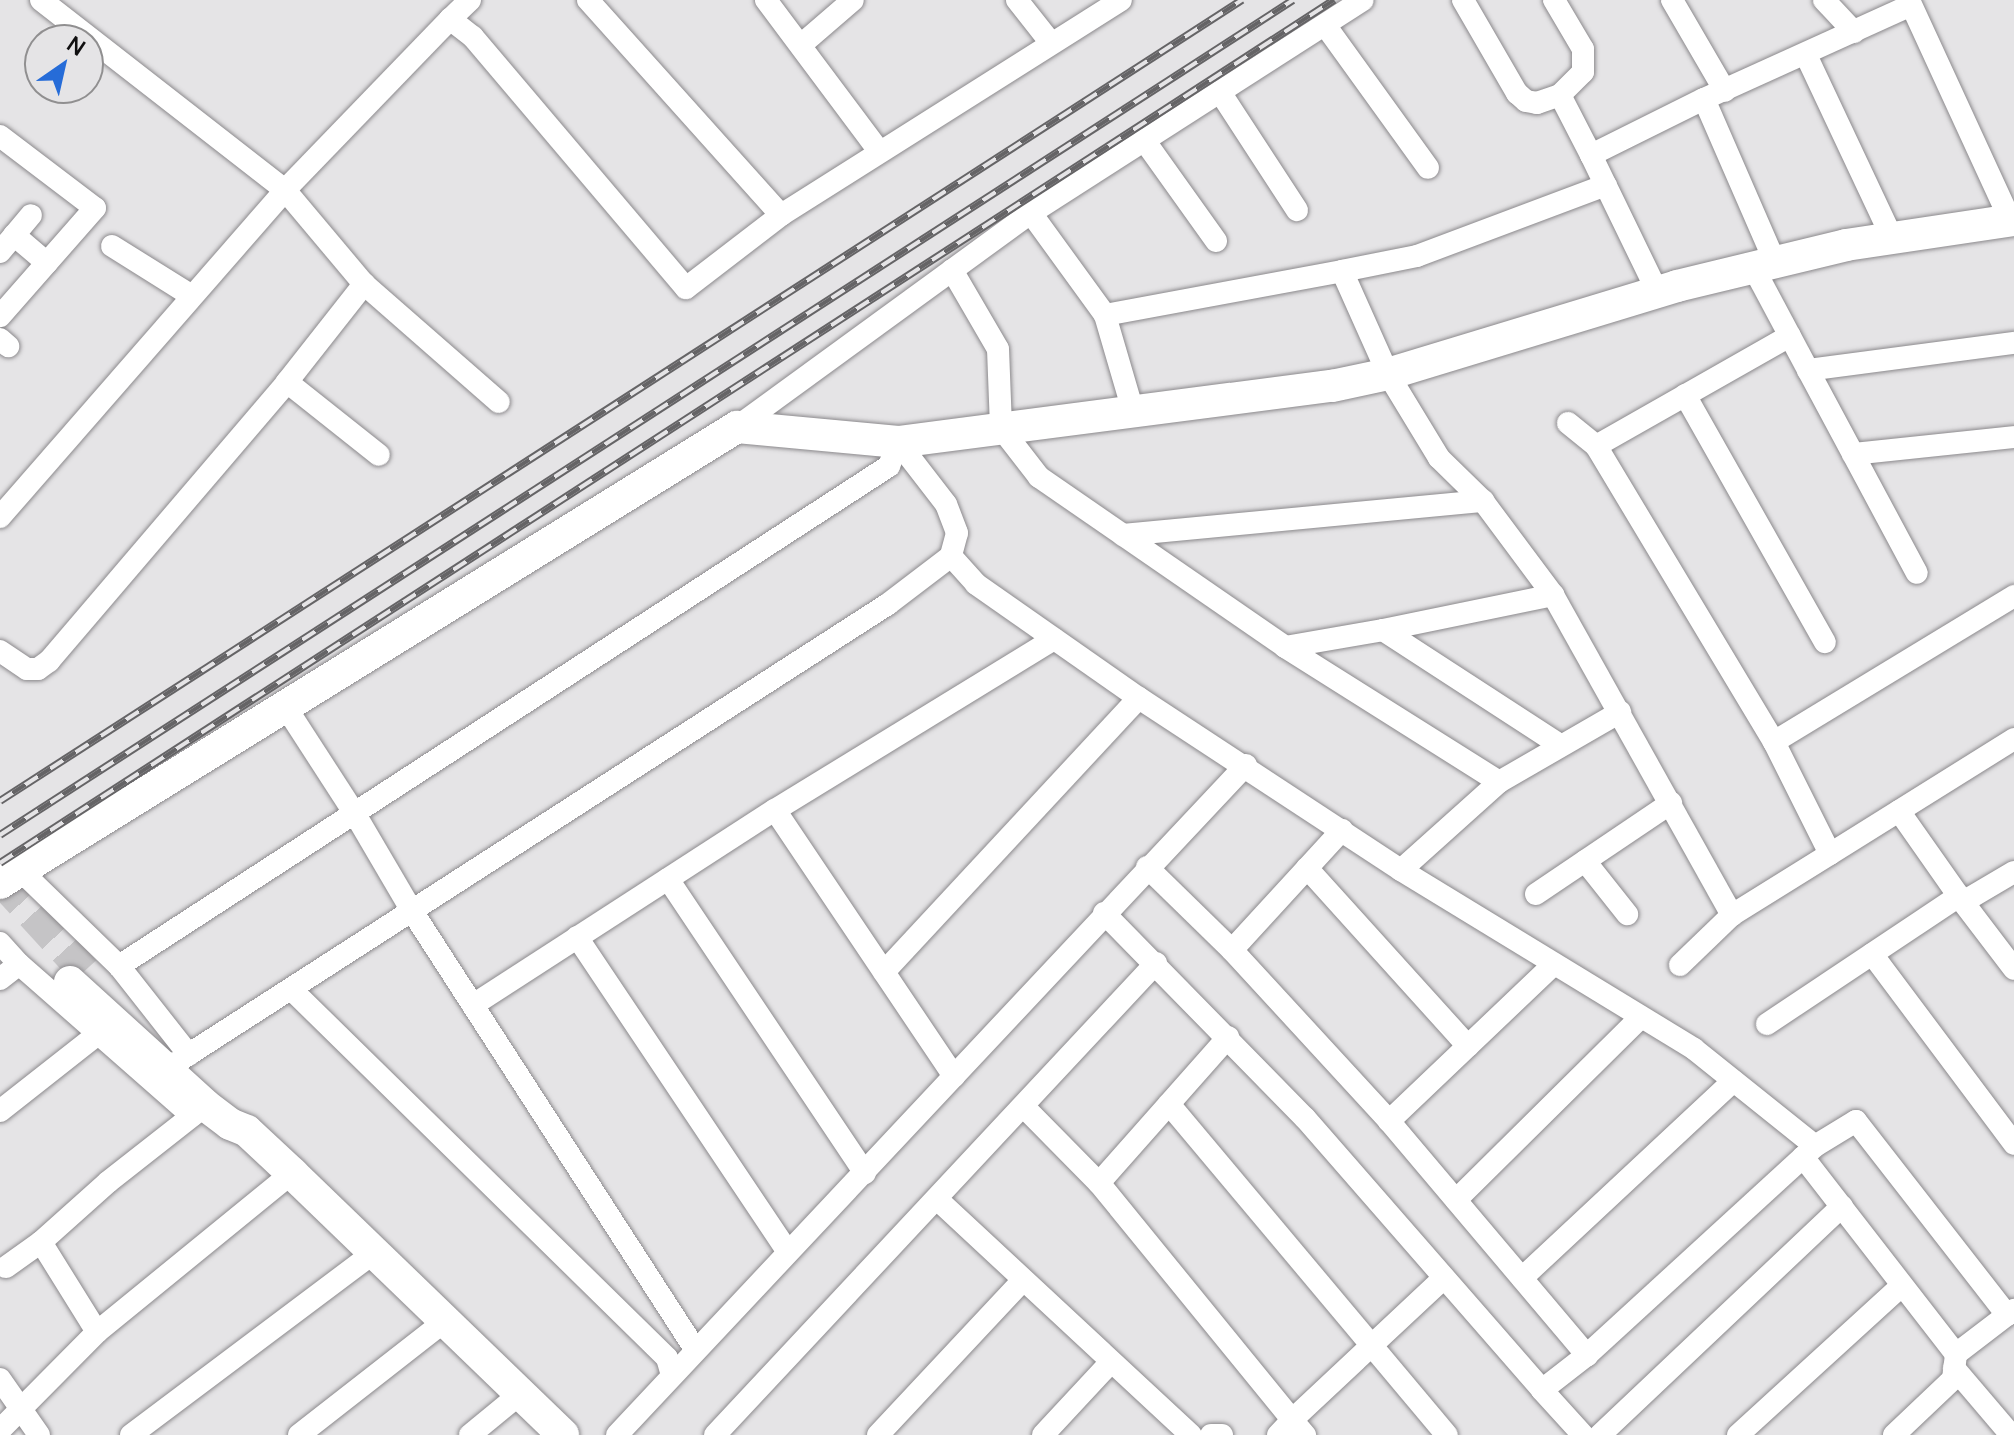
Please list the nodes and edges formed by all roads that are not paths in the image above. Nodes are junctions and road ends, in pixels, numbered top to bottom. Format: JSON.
{"nodes":[{"id":1,"x":41,"y":0,"type":"edge"},
{"id":2,"x":470,"y":0,"type":"edge"},
{"id":3,"x":588,"y":0,"type":"edge"},
{"id":4,"x":766,"y":0,"type":"edge"},
{"id":5,"x":853,"y":0,"type":"edge"},
{"id":6,"x":1017,"y":0,"type":"edge"},
{"id":7,"x":1121,"y":0,"type":"edge"},
{"id":8,"x":1363,"y":0,"type":"edge"},
{"id":9,"x":1463,"y":0,"type":"edge"},
{"id":10,"x":1554,"y":0,"type":"edge"},
{"id":11,"x":1672,"y":0,"type":"edge"},
{"id":12,"x":1824,"y":0,"type":"edge"},
{"id":13,"x":1910,"y":3,"type":"edge"},
{"id":14,"x":450,"y":19,"type":"junction"},
{"id":15,"x":1325,"y":25,"type":"junction"},
{"id":16,"x":1854,"y":32,"type":"junction"},
{"id":17,"x":1051,"y":43,"type":"junction"},
{"id":18,"x":802,"y":44,"type":"junction"},
{"id":19,"x":1806,"y":55,"type":"junction"},
{"id":20,"x":1220,"y":92,"type":"junction"},
{"id":21,"x":1560,"y":95,"type":"junction"},
{"id":22,"x":1714,"y":95,"type":"junction"},
{"id":23,"x":0,"y":136,"type":"edge"},
{"id":24,"x":1144,"y":140,"type":"junction"},
{"id":25,"x":879,"y":151,"type":"junction"},
{"id":26,"x":1591,"y":155,"type":"junction"},
{"id":27,"x":1428,"y":168,"type":"dead end"},
{"id":28,"x":1606,"y":185,"type":"junction"},
{"id":29,"x":285,"y":190,"type":"junction"},
{"id":30,"x":1297,"y":210,"type":"dead end"},
{"id":31,"x":1031,"y":213,"type":"junction"},
{"id":32,"x":31,"y":215,"type":"dead end"},
{"id":33,"x":781,"y":215,"type":"junction"},
{"id":34,"x":2012,"y":220,"type":"edge"},
{"id":35,"x":1892,"y":238,"type":"junction"},
{"id":36,"x":1216,"y":241,"type":"dead end"},
{"id":37,"x":7,"y":244,"type":"edge"},
{"id":38,"x":112,"y":246,"type":"dead end"},
{"id":39,"x":47,"y":263,"type":"junction"},
{"id":40,"x":1764,"y":265,"type":"junction"},
{"id":41,"x":952,"y":270,"type":"junction"},
{"id":42,"x":1342,"y":271,"type":"junction"},
{"id":43,"x":364,"y":284,"type":"junction"},
{"id":44,"x":1657,"y":291,"type":"junction"},
{"id":45,"x":192,"y":296,"type":"junction"},
{"id":46,"x":1105,"y":315,"type":"junction"},
{"id":47,"x":0,"y":316,"type":"edge"},
{"id":48,"x":1790,"y":336,"type":"junction"},
{"id":49,"x":2014,"y":343,"type":"edge"},
{"id":50,"x":1808,"y":370,"type":"junction"},
{"id":51,"x":1388,"y":374,"type":"junction"},
{"id":52,"x":287,"y":382,"type":"junction"},
{"id":53,"x":1685,"y":395,"type":"junction"},
{"id":54,"x":499,"y":402,"type":"dead end"},
{"id":55,"x":1133,"y":411,"type":"junction"},
{"id":56,"x":1568,"y":423,"type":"dead end"},
{"id":57,"x":737,"y":427,"type":"junction"},
{"id":58,"x":1001,"y":428,"type":"junction"},
{"id":59,"x":2014,"y":437,"type":"edge"},
{"id":60,"x":898,"y":442,"type":"junction"},
{"id":61,"x":1596,"y":446,"type":"junction"},
{"id":62,"x":1853,"y":454,"type":"junction"},
{"id":63,"x":379,"y":455,"type":"dead end"},
{"id":64,"x":1483,"y":501,"type":"junction"},
{"id":65,"x":0,"y":517,"type":"edge"},
{"id":66,"x":1123,"y":535,"type":"junction"},
{"id":67,"x":951,"y":556,"type":"junction"},
{"id":68,"x":1917,"y":573,"type":"dead end"},
{"id":69,"x":1553,"y":595,"type":"junction"},
{"id":70,"x":2014,"y":596,"type":"edge"},
{"id":71,"x":1383,"y":630,"type":"junction"},
{"id":72,"x":1054,"y":639,"type":"junction"},
{"id":73,"x":1825,"y":642,"type":"dead end"},
{"id":74,"x":1285,"y":647,"type":"junction"},
{"id":75,"x":0,"y":651,"type":"edge"},
{"id":76,"x":1139,"y":698,"type":"junction"},
{"id":77,"x":285,"y":706,"type":"junction"},
{"id":78,"x":1620,"y":712,"type":"junction"},
{"id":79,"x":2014,"y":739,"type":"edge"},
{"id":80,"x":1774,"y":742,"type":"junction"},
{"id":81,"x":1560,"y":745,"type":"junction"},
{"id":82,"x":1246,"y":765,"type":"junction"},
{"id":83,"x":1499,"y":782,"type":"junction"},
{"id":84,"x":1671,"y":803,"type":"junction"},
{"id":85,"x":775,"y":810,"type":"junction"},
{"id":86,"x":1899,"y":811,"type":"junction"},
{"id":87,"x":355,"y":814,"type":"junction"},
{"id":88,"x":1342,"y":830,"type":"junction"},
{"id":89,"x":1830,"y":854,"type":"junction"},
{"id":90,"x":1585,"y":861,"type":"junction"},
{"id":91,"x":1147,"y":867,"type":"junction"},
{"id":92,"x":1307,"y":868,"type":"junction"},
{"id":93,"x":1401,"y":870,"type":"junction"},
{"id":94,"x":2014,"y":872,"type":"edge"},
{"id":95,"x":10,"y":876,"type":"edge"},
{"id":96,"x":668,"y":879,"type":"junction"},
{"id":97,"x":1536,"y":894,"type":"dead end"},
{"id":98,"x":1961,"y":899,"type":"junction"},
{"id":99,"x":412,"y":911,"type":"junction"},
{"id":100,"x":1104,"y":913,"type":"junction"},
{"id":101,"x":1627,"y":914,"type":"dead end"},
{"id":102,"x":1732,"y":915,"type":"junction"},
{"id":103,"x":577,"y":937,"type":"junction"},
{"id":104,"x":0,"y":943,"type":"edge"},
{"id":105,"x":1232,"y":950,"type":"junction"},
{"id":106,"x":1872,"y":954,"type":"junction"},
{"id":107,"x":1156,"y":963,"type":"junction"},
{"id":108,"x":19,"y":964,"type":"junction"},
{"id":109,"x":1554,"y":964,"type":"junction"},
{"id":110,"x":1680,"y":965,"type":"dead end"},
{"id":111,"x":119,"y":966,"type":"junction"},
{"id":112,"x":2014,"y":969,"type":"edge"},
{"id":113,"x":884,"y":972,"type":"junction"},
{"id":114,"x":77,"y":976,"type":"tunnel mouth"},
{"id":115,"x":0,"y":979,"type":"edge"},
{"id":116,"x":292,"y":990,"type":"junction"},
{"id":117,"x":473,"y":1005,"type":"junction"},
{"id":118,"x":1641,"y":1017,"type":"junction"},
{"id":119,"x":1767,"y":1024,"type":"dead end"},
{"id":120,"x":99,"y":1033,"type":"junction"},
{"id":121,"x":1228,"y":1037,"type":"junction"},
{"id":122,"x":1468,"y":1046,"type":"junction"},
{"id":123,"x":954,"y":1076,"type":"junction"},
{"id":124,"x":1733,"y":1081,"type":"junction"},
{"id":125,"x":190,"y":1082,"type":"junction"},
{"id":126,"x":1169,"y":1104,"type":"junction"},
{"id":127,"x":1024,"y":1107,"type":"junction"},
{"id":128,"x":0,"y":1111,"type":"edge"},
{"id":129,"x":1389,"y":1121,"type":"junction"},
{"id":130,"x":2014,"y":1144,"type":"edge"},
{"id":131,"x":1809,"y":1151,"type":"junction"},
{"id":132,"x":292,"y":1173,"type":"junction"},
{"id":133,"x":865,"y":1173,"type":"junction"},
{"id":134,"x":1099,"y":1183,"type":"junction"},
{"id":135,"x":938,"y":1200,"type":"junction"},
{"id":136,"x":1456,"y":1200,"type":"junction"},
{"id":137,"x":1842,"y":1206,"type":"junction"},
{"id":138,"x":41,"y":1242,"type":"junction"},
{"id":139,"x":375,"y":1252,"type":"junction"},
{"id":140,"x":788,"y":1252,"type":"junction"},
{"id":141,"x":6,"y":1267,"type":"dead end"},
{"id":142,"x":1444,"y":1278,"type":"junction"},
{"id":143,"x":1522,"y":1278,"type":"junction"},
{"id":144,"x":1023,"y":1280,"type":"junction"},
{"id":145,"x":1902,"y":1285,"type":"junction"},
{"id":146,"x":2010,"y":1313,"type":"edge"},
{"id":147,"x":445,"y":1321,"type":"junction"},
{"id":148,"x":97,"y":1332,"type":"junction"},
{"id":149,"x":1370,"y":1347,"type":"junction"},
{"id":150,"x":695,"y":1349,"type":"junction"},
{"id":151,"x":1587,"y":1355,"type":"junction"},
{"id":152,"x":1955,"y":1361,"type":"junction"},
{"id":153,"x":1110,"y":1363,"type":"junction"},
{"id":154,"x":672,"y":1375,"type":"junction"},
{"id":155,"x":0,"y":1379,"type":"edge"},
{"id":156,"x":1542,"y":1390,"type":"junction"},
{"id":157,"x":520,"y":1394,"type":"junction"},
{"id":158,"x":20,"y":1408,"type":"junction"},
{"id":159,"x":0,"y":1430,"type":"edge"},
{"id":160,"x":1292,"y":1430,"type":"edge"},
{"id":161,"x":721,"y":1433,"type":"edge"},
{"id":162,"x":39,"y":1435,"type":"edge"},
{"id":163,"x":131,"y":1435,"type":"edge"},
{"id":164,"x":299,"y":1435,"type":"edge"},
{"id":165,"x":470,"y":1435,"type":"edge"},
{"id":166,"x":563,"y":1435,"type":"edge"},
{"id":167,"x":617,"y":1435,"type":"edge"},
{"id":168,"x":878,"y":1435,"type":"edge"},
{"id":169,"x":1043,"y":1435,"type":"edge"},
{"id":170,"x":1191,"y":1435,"type":"edge"},
{"id":171,"x":1211,"y":1435,"type":"edge"},
{"id":172,"x":1222,"y":1435,"type":"edge"},
{"id":173,"x":1447,"y":1435,"type":"edge"},
{"id":174,"x":1583,"y":1435,"type":"edge"},
{"id":175,"x":1600,"y":1435,"type":"edge"},
{"id":176,"x":1738,"y":1435,"type":"edge"},
{"id":177,"x":1894,"y":1435,"type":"edge"},
{"id":178,"x":2011,"y":1435,"type":"edge"}],
"edges":[{"from":1,"to":29,"type":"street"},
{"from":2,"to":14,"type":"street"},
{"from":3,"to":33,"type":"street"},
{"from":4,"to":18,"type":"street"},
{"from":5,"to":18,"type":"street"},
{"from":6,"to":17,"type":"street"},
{"from":7,"to":17,"type":"street"},
{"from":8,"to":15,"type":"street"},
{"from":9,"to":21,"type":"street"},
{"from":10,"to":21,"type":"street"},
{"from":11,"to":22,"type":"street"},
{"from":12,"to":16,"type":"street"},
{"from":13,"to":16,"type":"street"},
{"from":13,"to":34,"type":"street"},
{"from":14,"to":29,"type":"street"},
{"from":14,"to":33,"type":"street"},
{"from":15,"to":20,"type":"street"},
{"from":15,"to":27,"type":"street"},
{"from":16,"to":19,"type":"street"},
{"from":17,"to":25,"type":"street"},
{"from":18,"to":25,"type":"street"},
{"from":19,"to":22,"type":"street"},
{"from":19,"to":35,"type":"street"},
{"from":20,"to":24,"type":"street"},
{"from":20,"to":30,"type":"street"},
{"from":21,"to":26,"type":"street"},
{"from":22,"to":26,"type":"street"},
{"from":22,"to":40,"type":"street"},
{"from":23,"to":39,"type":"street"},
{"from":24,"to":31,"type":"street"},
{"from":24,"to":36,"type":"street"},
{"from":25,"to":33,"type":"street"},
{"from":26,"to":28,"type":"street"},
{"from":28,"to":42,"type":"street"},
{"from":28,"to":44,"type":"street"},
{"from":29,"to":43,"type":"street"},
{"from":29,"to":45,"type":"street"},
{"from":31,"to":41,"type":"street"},
{"from":31,"to":46,"type":"street"},
{"from":32,"to":37,"type":"street"},
{"from":34,"to":35,"type":"street"},
{"from":35,"to":40,"type":"street"},
{"from":37,"to":39,"type":"street"},
{"from":38,"to":45,"type":"street"},
{"from":39,"to":47,"type":"street"},
{"from":40,"to":44,"type":"street"},
{"from":40,"to":48,"type":"street"},
{"from":41,"to":57,"type":"street"},
{"from":41,"to":58,"type":"street"},
{"from":42,"to":46,"type":"street"},
{"from":42,"to":51,"type":"street"},
{"from":43,"to":52,"type":"street"},
{"from":43,"to":54,"type":"street"},
{"from":44,"to":51,"type":"street"},
{"from":45,"to":65,"type":"street"},
{"from":46,"to":55,"type":"street"},
{"from":48,"to":50,"type":"street"},
{"from":48,"to":53,"type":"street"},
{"from":49,"to":50,"type":"street"},
{"from":50,"to":62,"type":"street"},
{"from":51,"to":55,"type":"street"},
{"from":51,"to":64,"type":"street"},
{"from":52,"to":63,"type":"street"},
{"from":52,"to":75,"type":"street"},
{"from":53,"to":61,"type":"street"},
{"from":53,"to":73,"type":"street"},
{"from":55,"to":58,"type":"street"},
{"from":56,"to":61,"type":"street"},
{"from":57,"to":60,"type":"street"},
{"from":57,"to":77,"type":"street"},
{"from":58,"to":60,"type":"street"},
{"from":58,"to":66,"type":"street"},
{"from":59,"to":62,"type":"street"},
{"from":60,"to":67,"type":"street"},
{"from":60,"to":87,"type":"street"},
{"from":61,"to":80,"type":"street"},
{"from":62,"to":68,"type":"street"},
{"from":64,"to":66,"type":"street"},
{"from":64,"to":69,"type":"street"},
{"from":66,"to":74,"type":"street"},
{"from":67,"to":72,"type":"street"},
{"from":67,"to":99,"type":"street"},
{"from":69,"to":71,"type":"street"},
{"from":69,"to":78,"type":"street"},
{"from":70,"to":80,"type":"street"},
{"from":71,"to":74,"type":"street"},
{"from":71,"to":81,"type":"street"},
{"from":72,"to":76,"type":"street"},
{"from":72,"to":85,"type":"street"},
{"from":74,"to":83,"type":"street"},
{"from":76,"to":82,"type":"street"},
{"from":76,"to":113,"type":"street"},
{"from":77,"to":87,"type":"street"},
{"from":77,"to":95,"type":"street"},
{"from":78,"to":81,"type":"street"},
{"from":78,"to":84,"type":"street"},
{"from":79,"to":86,"type":"street"},
{"from":80,"to":89,"type":"street"},
{"from":81,"to":83,"type":"street"},
{"from":82,"to":88,"type":"street"},
{"from":82,"to":91,"type":"street"},
{"from":83,"to":93,"type":"street"},
{"from":84,"to":90,"type":"street"},
{"from":84,"to":102,"type":"street"},
{"from":85,"to":96,"type":"street"},
{"from":85,"to":113,"type":"street"},
{"from":86,"to":89,"type":"street"},
{"from":86,"to":98,"type":"street"},
{"from":87,"to":99,"type":"street"},
{"from":87,"to":111,"type":"street"},
{"from":88,"to":92,"type":"street"},
{"from":88,"to":93,"type":"street"},
{"from":89,"to":102,"type":"street"},
{"from":90,"to":97,"type":"street"},
{"from":90,"to":101,"type":"street"},
{"from":91,"to":100,"type":"street"},
{"from":91,"to":105,"type":"street"},
{"from":92,"to":105,"type":"street"},
{"from":92,"to":122,"type":"street"},
{"from":93,"to":109,"type":"street"},
{"from":94,"to":98,"type":"street"},
{"from":95,"to":111,"type":"street"},
{"from":96,"to":103,"type":"street"},
{"from":96,"to":133,"type":"street"},
{"from":98,"to":106,"type":"street"},
{"from":98,"to":112,"type":"street"},
{"from":99,"to":116,"type":"street"},
{"from":99,"to":117,"type":"street"},
{"from":100,"to":107,"type":"street"},
{"from":100,"to":123,"type":"street"},
{"from":102,"to":110,"type":"street"},
{"from":103,"to":117,"type":"street"},
{"from":103,"to":140,"type":"street"},
{"from":104,"to":108,"type":"street"},
{"from":105,"to":129,"type":"street"},
{"from":106,"to":119,"type":"street"},
{"from":106,"to":130,"type":"street"},
{"from":107,"to":121,"type":"street"},
{"from":107,"to":127,"type":"street"},
{"from":108,"to":115,"type":"street"},
{"from":108,"to":120,"type":"street"},
{"from":109,"to":118,"type":"street"},
{"from":109,"to":122,"type":"street"},
{"from":111,"to":125,"type":"street"},
{"from":113,"to":123,"type":"street"},
{"from":114,"to":125,"type":"street"},
{"from":116,"to":125,"type":"street"},
{"from":116,"to":154,"type":"street"},
{"from":117,"to":150,"type":"street"},
{"from":118,"to":124,"type":"street"},
{"from":118,"to":136,"type":"street"},
{"from":120,"to":125,"type":"street"},
{"from":120,"to":128,"type":"street"},
{"from":121,"to":126,"type":"street"},
{"from":121,"to":142,"type":"street"},
{"from":122,"to":129,"type":"street"},
{"from":123,"to":133,"type":"street"},
{"from":124,"to":131,"type":"street"},
{"from":124,"to":143,"type":"street"},
{"from":125,"to":132,"type":"street"},
{"from":125,"to":138,"type":"street"},
{"from":126,"to":134,"type":"street"},
{"from":126,"to":149,"type":"street"},
{"from":127,"to":134,"type":"street"},
{"from":127,"to":135,"type":"street"},
{"from":129,"to":136,"type":"street"},
{"from":131,"to":137,"type":"street"},
{"from":131,"to":146,"type":"street"},
{"from":131,"to":151,"type":"street"},
{"from":132,"to":139,"type":"street"},
{"from":132,"to":148,"type":"street"},
{"from":133,"to":140,"type":"street"},
{"from":134,"to":160,"type":"street"},
{"from":135,"to":144,"type":"street"},
{"from":135,"to":161,"type":"street"},
{"from":136,"to":143,"type":"street"},
{"from":137,"to":145,"type":"street"},
{"from":137,"to":175,"type":"street"},
{"from":138,"to":141,"type":"street"},
{"from":138,"to":148,"type":"street"},
{"from":139,"to":147,"type":"street"},
{"from":139,"to":163,"type":"street"},
{"from":140,"to":150,"type":"street"},
{"from":142,"to":149,"type":"street"},
{"from":142,"to":156,"type":"street"},
{"from":143,"to":151,"type":"street"},
{"from":144,"to":153,"type":"street"},
{"from":144,"to":168,"type":"street"},
{"from":145,"to":152,"type":"street"},
{"from":145,"to":176,"type":"street"},
{"from":146,"to":152,"type":"street"},
{"from":147,"to":157,"type":"street"},
{"from":147,"to":164,"type":"street"},
{"from":148,"to":158,"type":"street"},
{"from":149,"to":160,"type":"street"},
{"from":149,"to":173,"type":"street"},
{"from":150,"to":154,"type":"street"},
{"from":151,"to":156,"type":"street"},
{"from":152,"to":177,"type":"street"},
{"from":152,"to":178,"type":"street"},
{"from":153,"to":169,"type":"street"},
{"from":153,"to":170,"type":"street"},
{"from":154,"to":167,"type":"street"},
{"from":155,"to":158,"type":"street"},
{"from":156,"to":174,"type":"street"},
{"from":157,"to":165,"type":"street"},
{"from":157,"to":166,"type":"street"},
{"from":158,"to":159,"type":"street"},
{"from":158,"to":162,"type":"street"},
{"from":171,"to":172,"type":"street"}]}
